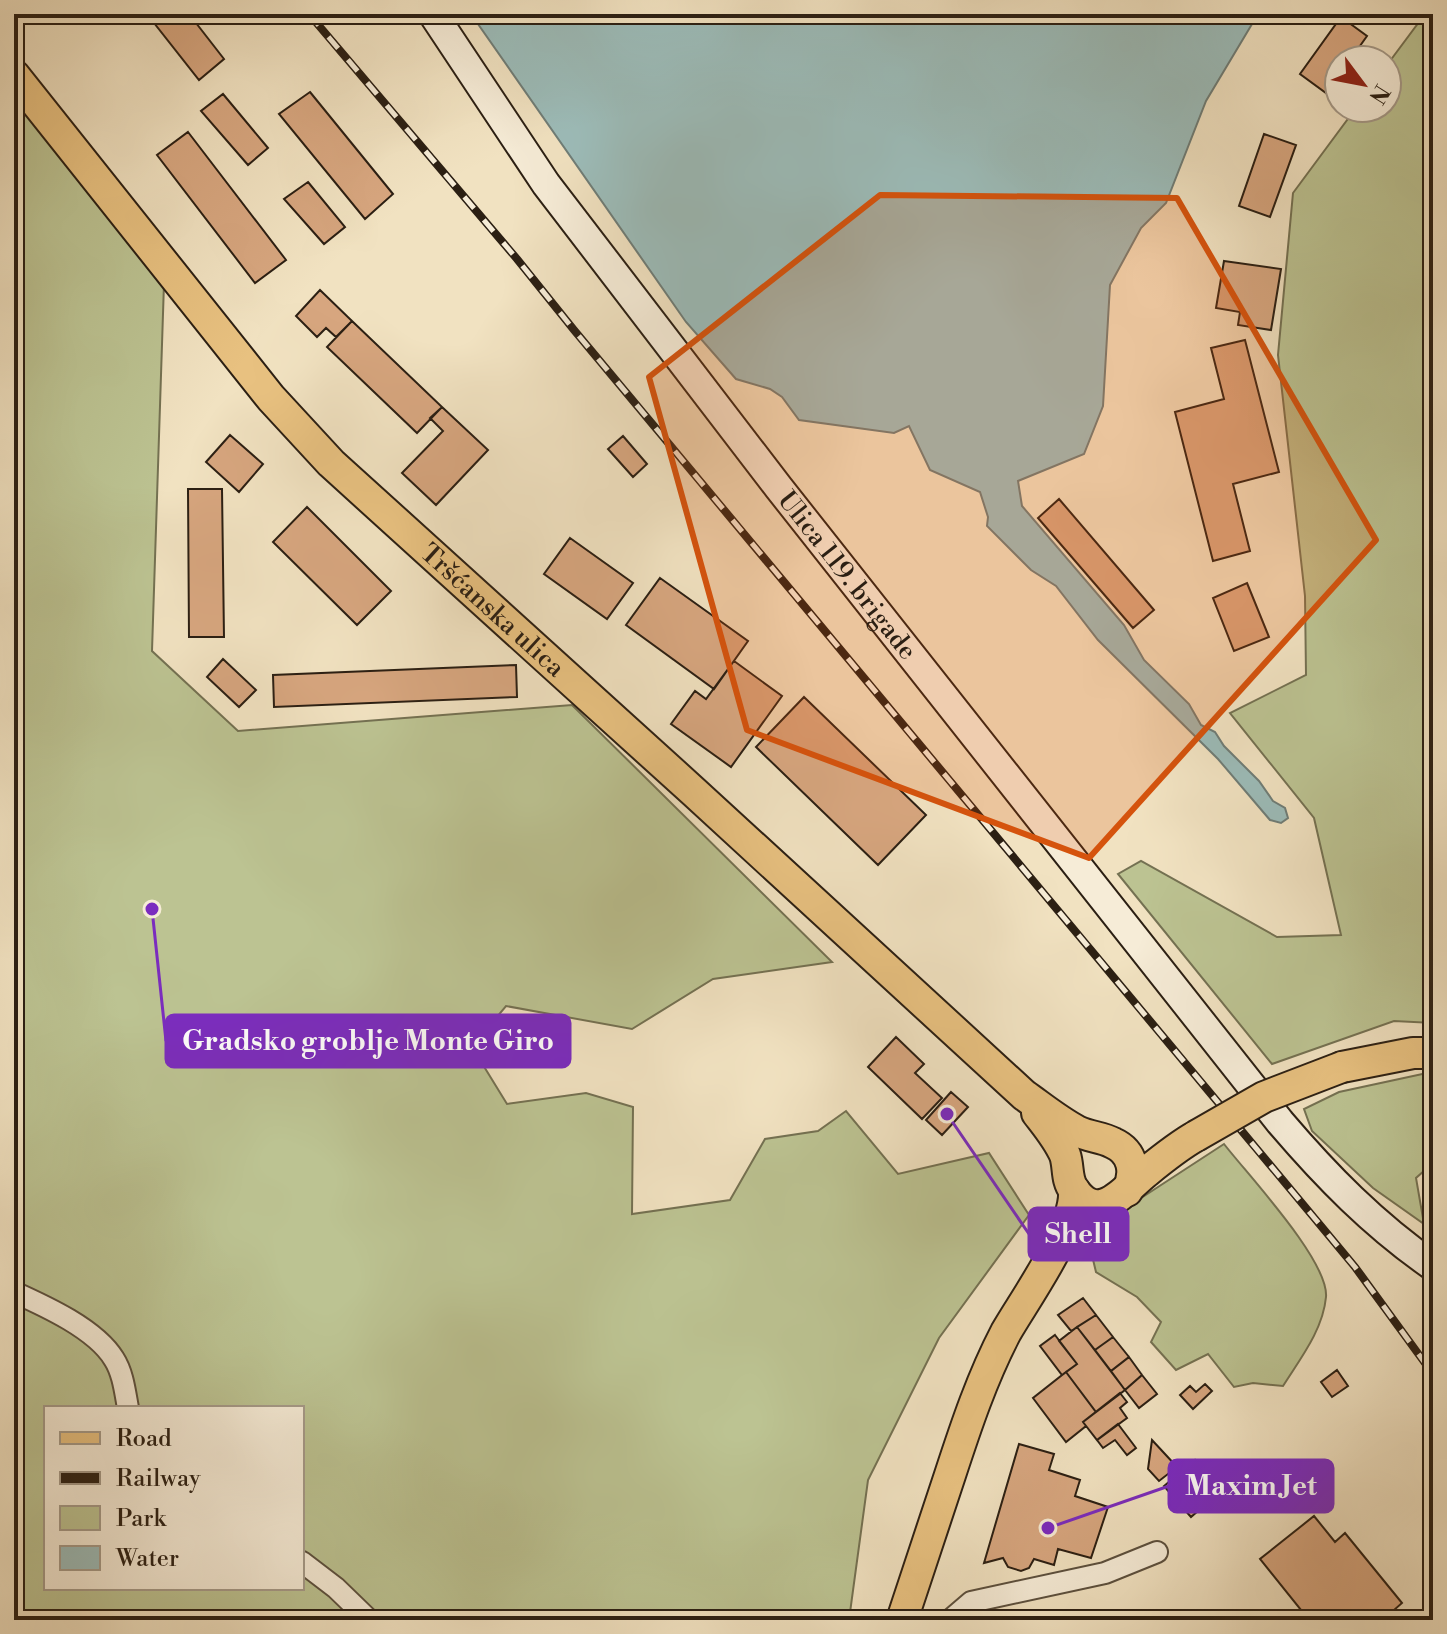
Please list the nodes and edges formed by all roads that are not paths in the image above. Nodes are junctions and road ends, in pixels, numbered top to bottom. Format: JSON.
{"nodes":[{"id":1,"x":433,"y":14,"type":"edge"},
{"id":2,"x":14,"y":75,"type":"edge"},
{"id":3,"x":1433,"y":1053,"type":"edge"},
{"id":4,"x":1024,"y":1095,"type":"junction"},
{"id":5,"x":1192,"y":1138,"type":"junction"},
{"id":6,"x":1110,"y":1144,"type":"junction"},
{"id":7,"x":1071,"y":1178,"type":"junction"},
{"id":8,"x":1119,"y":1197,"type":"junction"},
{"id":9,"x":1433,"y":1266,"type":"edge"},
{"id":10,"x":1035,"y":1285,"type":"junction"},
{"id":11,"x":14,"y":1292,"type":"edge"},
{"id":12,"x":127,"y":1406,"type":"edge"},
{"id":13,"x":1157,"y":1552,"type":"dead end"},
{"id":14,"x":304,"y":1564,"type":"edge"},
{"id":15,"x":369,"y":1620,"type":"edge"},
{"id":16,"x":902,"y":1620,"type":"edge"},
{"id":17,"x":950,"y":1620,"type":"edge"}],
"edges":[{"from":1,"to":9,"type":"main road","name":"Ulica 119. brigade"},
{"from":2,"to":4,"type":"main road","name":"Tršćanska ulica"},
{"from":3,"to":5,"type":"main road","bridge":true},
{"from":4,"to":6,"type":"main road"},
{"from":4,"to":7,"type":"main road"},
{"from":5,"to":6,"type":"main road"},
{"from":5,"to":8,"type":"main road"},
{"from":6,"to":7,"type":"main road"},
{"from":6,"to":8,"type":"main road"},
{"from":7,"to":8,"type":"main road"},
{"from":7,"to":10,"type":"main road"},
{"from":8,"to":10,"type":"main road"},
{"from":10,"to":16,"type":"main road"},
{"from":11,"to":12,"type":"street"},
{"from":13,"to":17,"type":"street"},
{"from":14,"to":15,"type":"street"}]}
